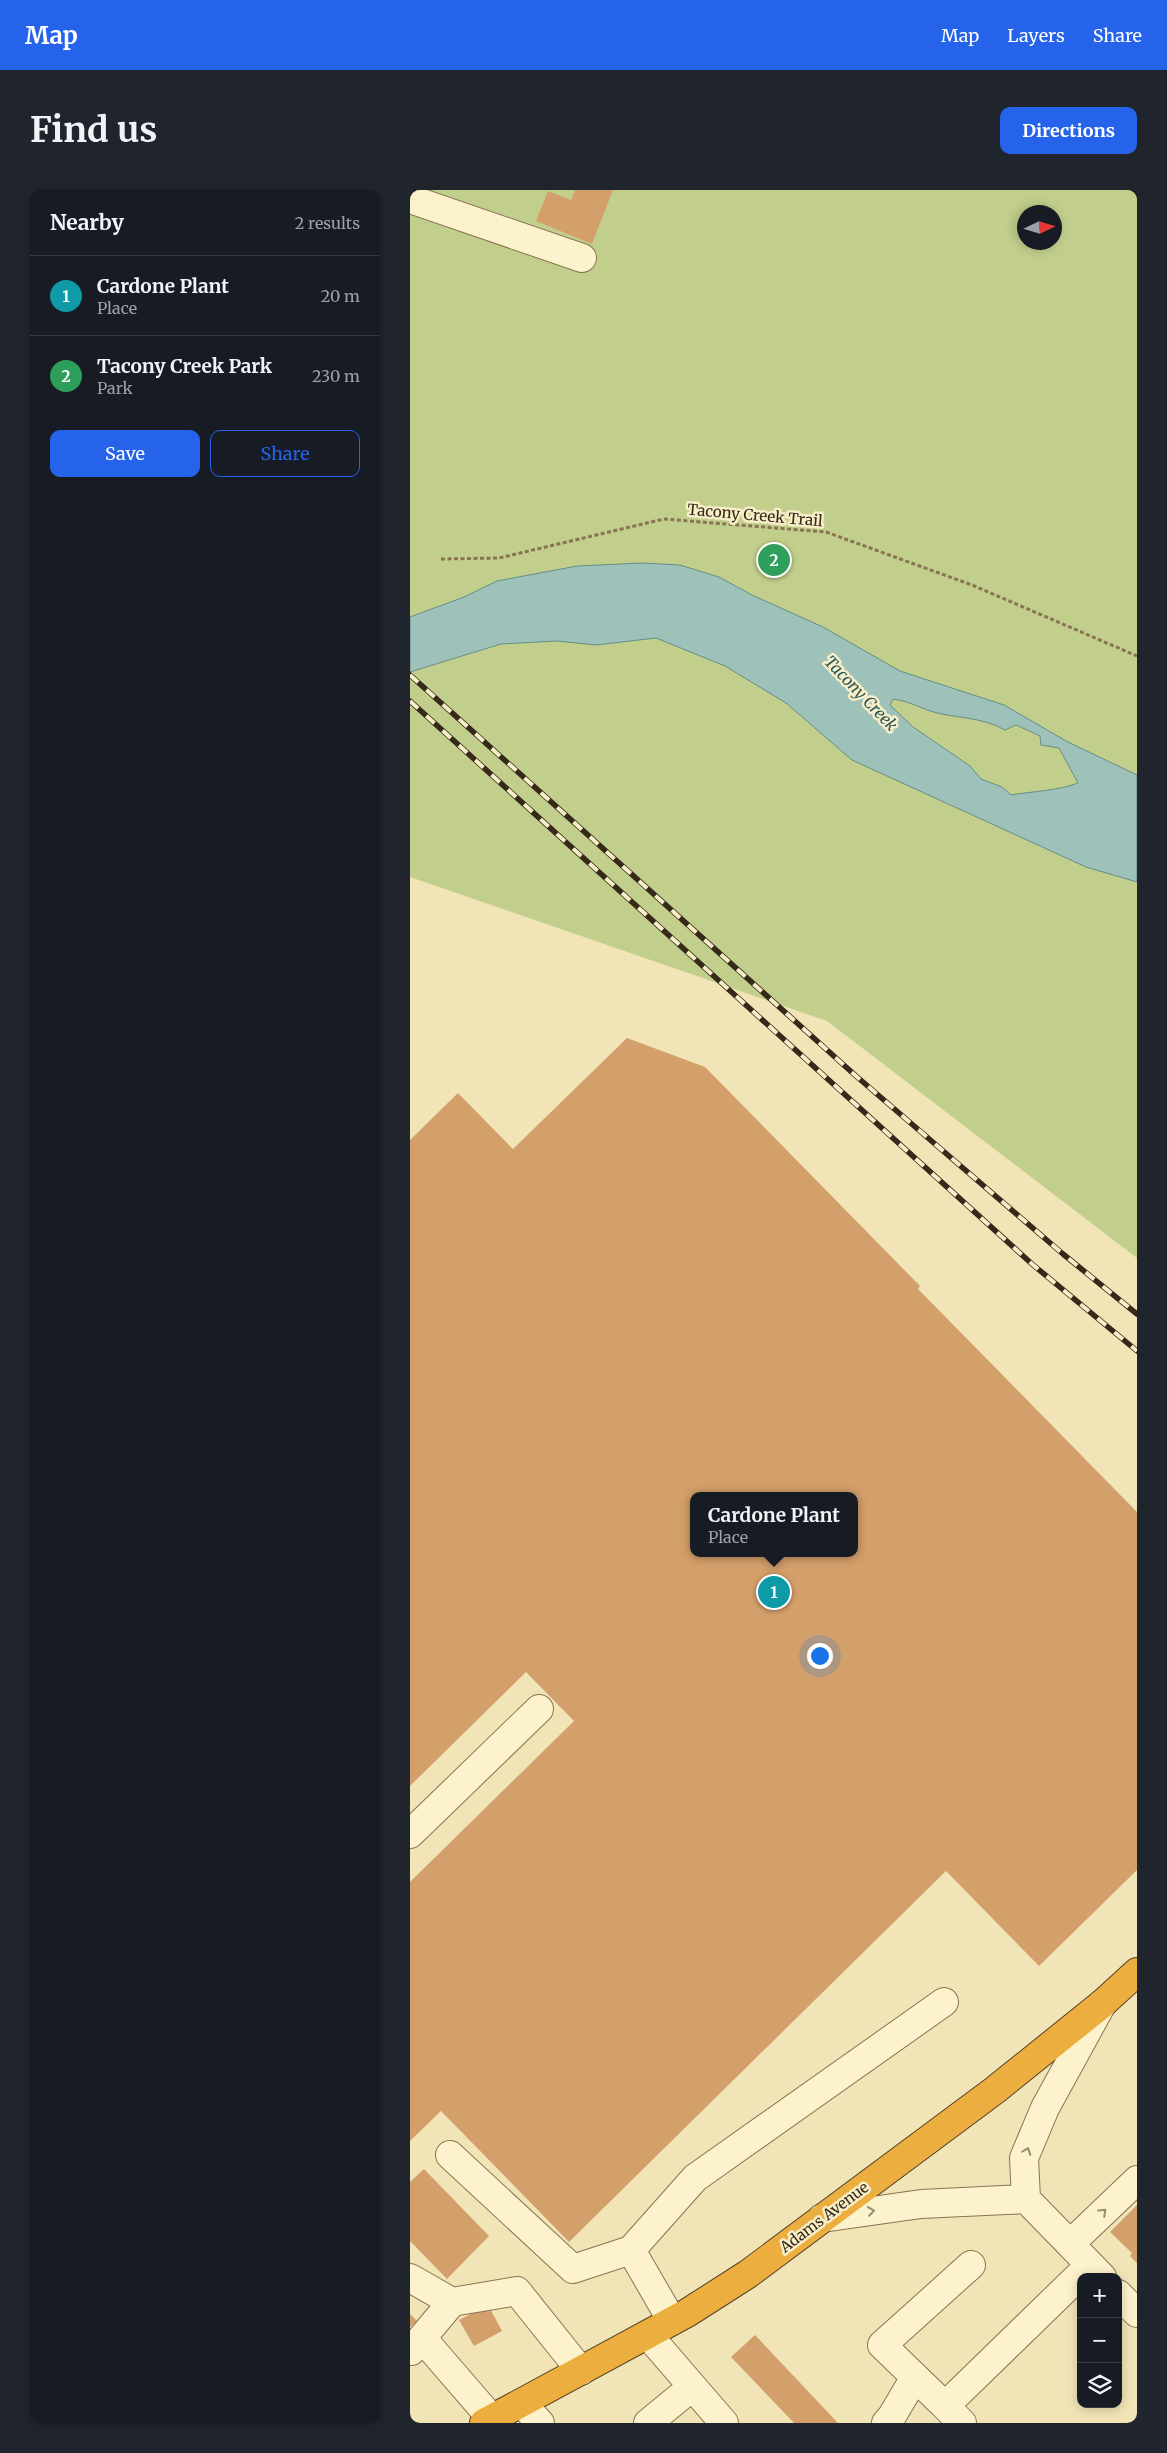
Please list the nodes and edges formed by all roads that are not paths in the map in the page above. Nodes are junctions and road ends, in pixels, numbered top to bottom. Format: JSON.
{"nodes":[{"id":1,"x":410,"y":199,"type":"edge"},
{"id":2,"x":582,"y":258,"type":"dead end"},
{"id":3,"x":539,"y":1709,"type":"dead end"},
{"id":4,"x":410,"y":1834,"type":"edge"},
{"id":5,"x":1137,"y":1972,"type":"edge"},
{"id":6,"x":944,"y":2002,"type":"dead end"},
{"id":7,"x":1102,"y":2004,"type":"junction"},
{"id":8,"x":450,"y":2155,"type":"dead end"},
{"id":9,"x":1137,"y":2180,"type":"edge"},
{"id":10,"x":1026,"y":2199,"type":"junction"},
{"id":11,"x":822,"y":2218,"type":"junction"},
{"id":12,"x":1070,"y":2244,"type":"junction"},
{"id":13,"x":632,"y":2250,"type":"junction"},
{"id":14,"x":971,"y":2264,"type":"dead end"},
{"id":15,"x":1096,"y":2271,"type":"edge"},
{"id":16,"x":410,"y":2278,"type":"edge"},
{"id":17,"x":1122,"y":2298,"type":"edge"},
{"id":18,"x":452,"y":2302,"type":"junction"},
{"id":19,"x":1137,"y":2313,"type":"edge"},
{"id":20,"x":672,"y":2321,"type":"junction"},
{"id":21,"x":648,"y":2335,"type":"junction"},
{"id":22,"x":416,"y":2345,"type":"edge"},
{"id":23,"x":581,"y":2370,"type":"junction"},
{"id":24,"x":915,"y":2377,"type":"junction"},
{"id":25,"x":692,"y":2387,"type":"junction"},
{"id":26,"x":522,"y":2402,"type":"junction"},
{"id":27,"x":954,"y":2414,"type":"edge"},
{"id":28,"x":488,"y":2421,"type":"edge"},
{"id":29,"x":892,"y":2421,"type":"edge"},
{"id":30,"x":540,"y":2423,"type":"edge"},
{"id":31,"x":648,"y":2423,"type":"edge"},
{"id":32,"x":724,"y":2423,"type":"edge"}],
"edges":[{"from":1,"to":2,"type":"lane"},
{"from":3,"to":4,"type":"lane"},
{"from":5,"to":7,"type":"highway","name":"Adams Avenue"},
{"from":6,"to":13,"type":"lane"},
{"from":10,"to":7,"type":"lane","one_way":true},
{"from":7,"to":11,"type":"highway","name":"Adams Avenue"},
{"from":8,"to":13,"type":"lane"},
{"from":12,"to":9,"type":"lane","one_way":true},
{"from":11,"to":10,"type":"lane","one_way":true},
{"from":10,"to":12,"type":"lane"},
{"from":11,"to":20,"type":"highway","name":"Adams Avenue"},
{"from":12,"to":15,"type":"lane"},
{"from":13,"to":20,"type":"lane"},
{"from":14,"to":24,"type":"lane"},
{"from":15,"to":27,"type":"lane"},
{"from":16,"to":18,"type":"lane"},
{"from":17,"to":19,"type":"lane"},
{"from":18,"to":22,"type":"lane"},
{"from":18,"to":23,"type":"lane"},
{"from":20,"to":21,"type":"highway","name":"Adams Avenue"},
{"from":21,"to":23,"type":"highway","name":"Adams Avenue"},
{"from":21,"to":25,"type":"lane"},
{"from":22,"to":28,"type":"lane"},
{"from":23,"to":26,"type":"highway","name":"Adams Avenue"},
{"from":24,"to":27,"type":"lane"},
{"from":24,"to":29,"type":"lane"},
{"from":25,"to":31,"type":"lane"},
{"from":25,"to":32,"type":"lane"},
{"from":26,"to":28,"type":"highway","name":"Adams Avenue"},
{"from":26,"to":30,"type":"lane"}]}
